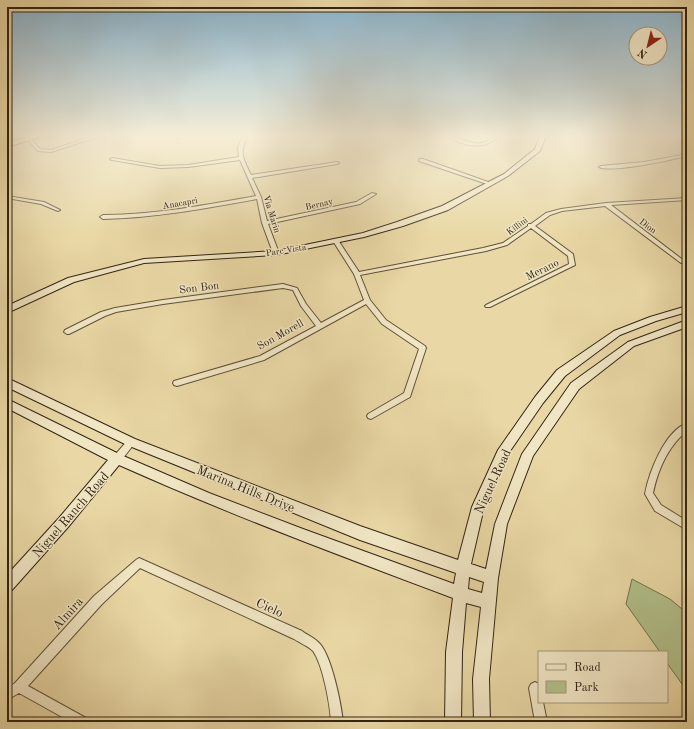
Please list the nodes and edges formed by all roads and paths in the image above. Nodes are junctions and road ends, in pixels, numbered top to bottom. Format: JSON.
{"nodes":[{"id":1,"x":245,"y":170,"type":"edge"},
{"id":2,"x":293,"y":170,"type":"edge"},
{"id":3,"x":451,"y":170,"type":"edge"},
{"id":4,"x":512,"y":170,"type":"edge"},
{"id":5,"x":248,"y":177,"type":"junction"},
{"id":6,"x":489,"y":183,"type":"junction"},
{"id":7,"x":374,"y":194,"type":"dead end"},
{"id":8,"x":7,"y":197,"type":"edge"},
{"id":9,"x":259,"y":197,"type":"junction"},
{"id":10,"x":687,"y":199,"type":"edge"},
{"id":11,"x":678,"y":200,"type":"junction"},
{"id":12,"x":606,"y":204,"type":"junction"},
{"id":13,"x":687,"y":205,"type":"edge"},
{"id":14,"x":58,"y":210,"type":"dead end"},
{"id":15,"x":103,"y":217,"type":"dead end"},
{"id":16,"x":265,"y":224,"type":"junction"},
{"id":17,"x":530,"y":225,"type":"junction"},
{"id":18,"x":336,"y":241,"type":"junction"},
{"id":19,"x":276,"y":253,"type":"junction"},
{"id":20,"x":681,"y":261,"type":"dead end"},
{"id":21,"x":357,"y":274,"type":"junction"},
{"id":22,"x":367,"y":301,"type":"junction"},
{"id":23,"x":488,"y":306,"type":"dead end"},
{"id":24,"x":687,"y":309,"type":"edge"},
{"id":25,"x":7,"y":310,"type":"edge"},
{"id":26,"x":687,"y":324,"type":"edge"},
{"id":27,"x":319,"y":326,"type":"junction"},
{"id":28,"x":67,"y":332,"type":"dead end"},
{"id":29,"x":7,"y":382,"type":"edge"},
{"id":30,"x":177,"y":383,"type":"dead end"},
{"id":31,"x":7,"y":403,"type":"edge"},
{"id":32,"x":371,"y":416,"type":"dead end"},
{"id":33,"x":687,"y":426,"type":"edge"},
{"id":34,"x":131,"y":442,"type":"junction"},
{"id":35,"x":117,"y":459,"type":"junction"},
{"id":36,"x":687,"y":526,"type":"edge"},
{"id":37,"x":139,"y":563,"type":"joint"},
{"id":38,"x":463,"y":568,"type":"junction"},
{"id":39,"x":491,"y":578,"type":"junction"},
{"id":40,"x":7,"y":585,"type":"edge"},
{"id":41,"x":461,"y":594,"type":"junction"},
{"id":42,"x":489,"y":602,"type":"junction"},
{"id":43,"x":19,"y":687,"type":"junction"},
{"id":44,"x":535,"y":688,"type":"dead end"},
{"id":45,"x":7,"y":694,"type":"edge"},
{"id":46,"x":82,"y":722,"type":"edge"},
{"id":47,"x":337,"y":722,"type":"edge"},
{"id":48,"x":453,"y":722,"type":"edge"},
{"id":49,"x":482,"y":722,"type":"edge"},
{"id":50,"x":541,"y":722,"type":"edge"}],
"edges":[{"from":1,"to":5,"type":"street","name":"Via Marin"},
{"from":2,"to":5,"type":"street"},
{"from":3,"to":6,"type":"street"},
{"from":4,"to":6,"type":"street","name":"Parc Vista"},
{"from":5,"to":9,"type":"street","name":"Via Marin"},
{"from":6,"to":18,"type":"street","name":"Parc Vista"},
{"from":7,"to":16,"type":"street","name":"Bernay"},
{"from":8,"to":14,"type":"street"},
{"from":9,"to":15,"type":"street","name":"Anacapri"},
{"from":9,"to":16,"type":"street","name":"Via Marin"},
{"from":10,"to":11,"type":"street","name":"Killini"},
{"from":11,"to":12,"type":"street","name":"Killini"},
{"from":11,"to":13,"type":"street"},
{"from":12,"to":17,"type":"street","name":"Killini"},
{"from":12,"to":20,"type":"street","name":"Dion"},
{"from":16,"to":19,"type":"street","name":"Via Marin"},
{"from":17,"to":21,"type":"street","name":"Killini"},
{"from":17,"to":23,"type":"street","name":"Merano"},
{"from":18,"to":19,"type":"street","name":"Parc Vista"},
{"from":18,"to":21,"type":"street"},
{"from":19,"to":25,"type":"street","name":"Parc Vista"},
{"from":21,"to":22,"type":"street"},
{"from":22,"to":27,"type":"street","name":"Son Morell"},
{"from":22,"to":32,"type":"street"},
{"from":24,"to":38,"type":"street","name":"Niguel Road"},
{"from":26,"to":39,"type":"street","name":"Niguel Road"},
{"from":27,"to":28,"type":"street","name":"Son Bon"},
{"from":27,"to":30,"type":"street","name":"Son Morell"},
{"from":29,"to":34,"type":"street","name":"Marina Hills Drive"},
{"from":31,"to":35,"type":"street","name":"Marina Hills Drive"},
{"from":33,"to":36,"type":"street"},
{"from":34,"to":35,"type":"street","name":"Niguel Ranch Road"},
{"from":34,"to":38,"type":"street","name":"Marina Hills Drive"},
{"from":35,"to":40,"type":"street","name":"Niguel Ranch Road"},
{"from":35,"to":41,"type":"street","name":"Marina Hills Drive"},
{"from":37,"to":43,"type":"street","name":"Almira"},
{"from":37,"to":47,"type":"street","name":"Cielo"},
{"from":38,"to":39,"type":"street","name":"Marina Hills Drive"},
{"from":38,"to":41,"type":"street","name":"Niguel Road"},
{"from":39,"to":42,"type":"street","name":"Niguel Road"},
{"from":41,"to":42,"type":"street","name":"Marina Hills Drive"},
{"from":41,"to":48,"type":"street","name":"Niguel Road"},
{"from":42,"to":49,"type":"street","name":"Niguel Road"},
{"from":43,"to":45,"type":"street","name":"Almira"},
{"from":43,"to":46,"type":"street"},
{"from":44,"to":50,"type":"street"}]}
